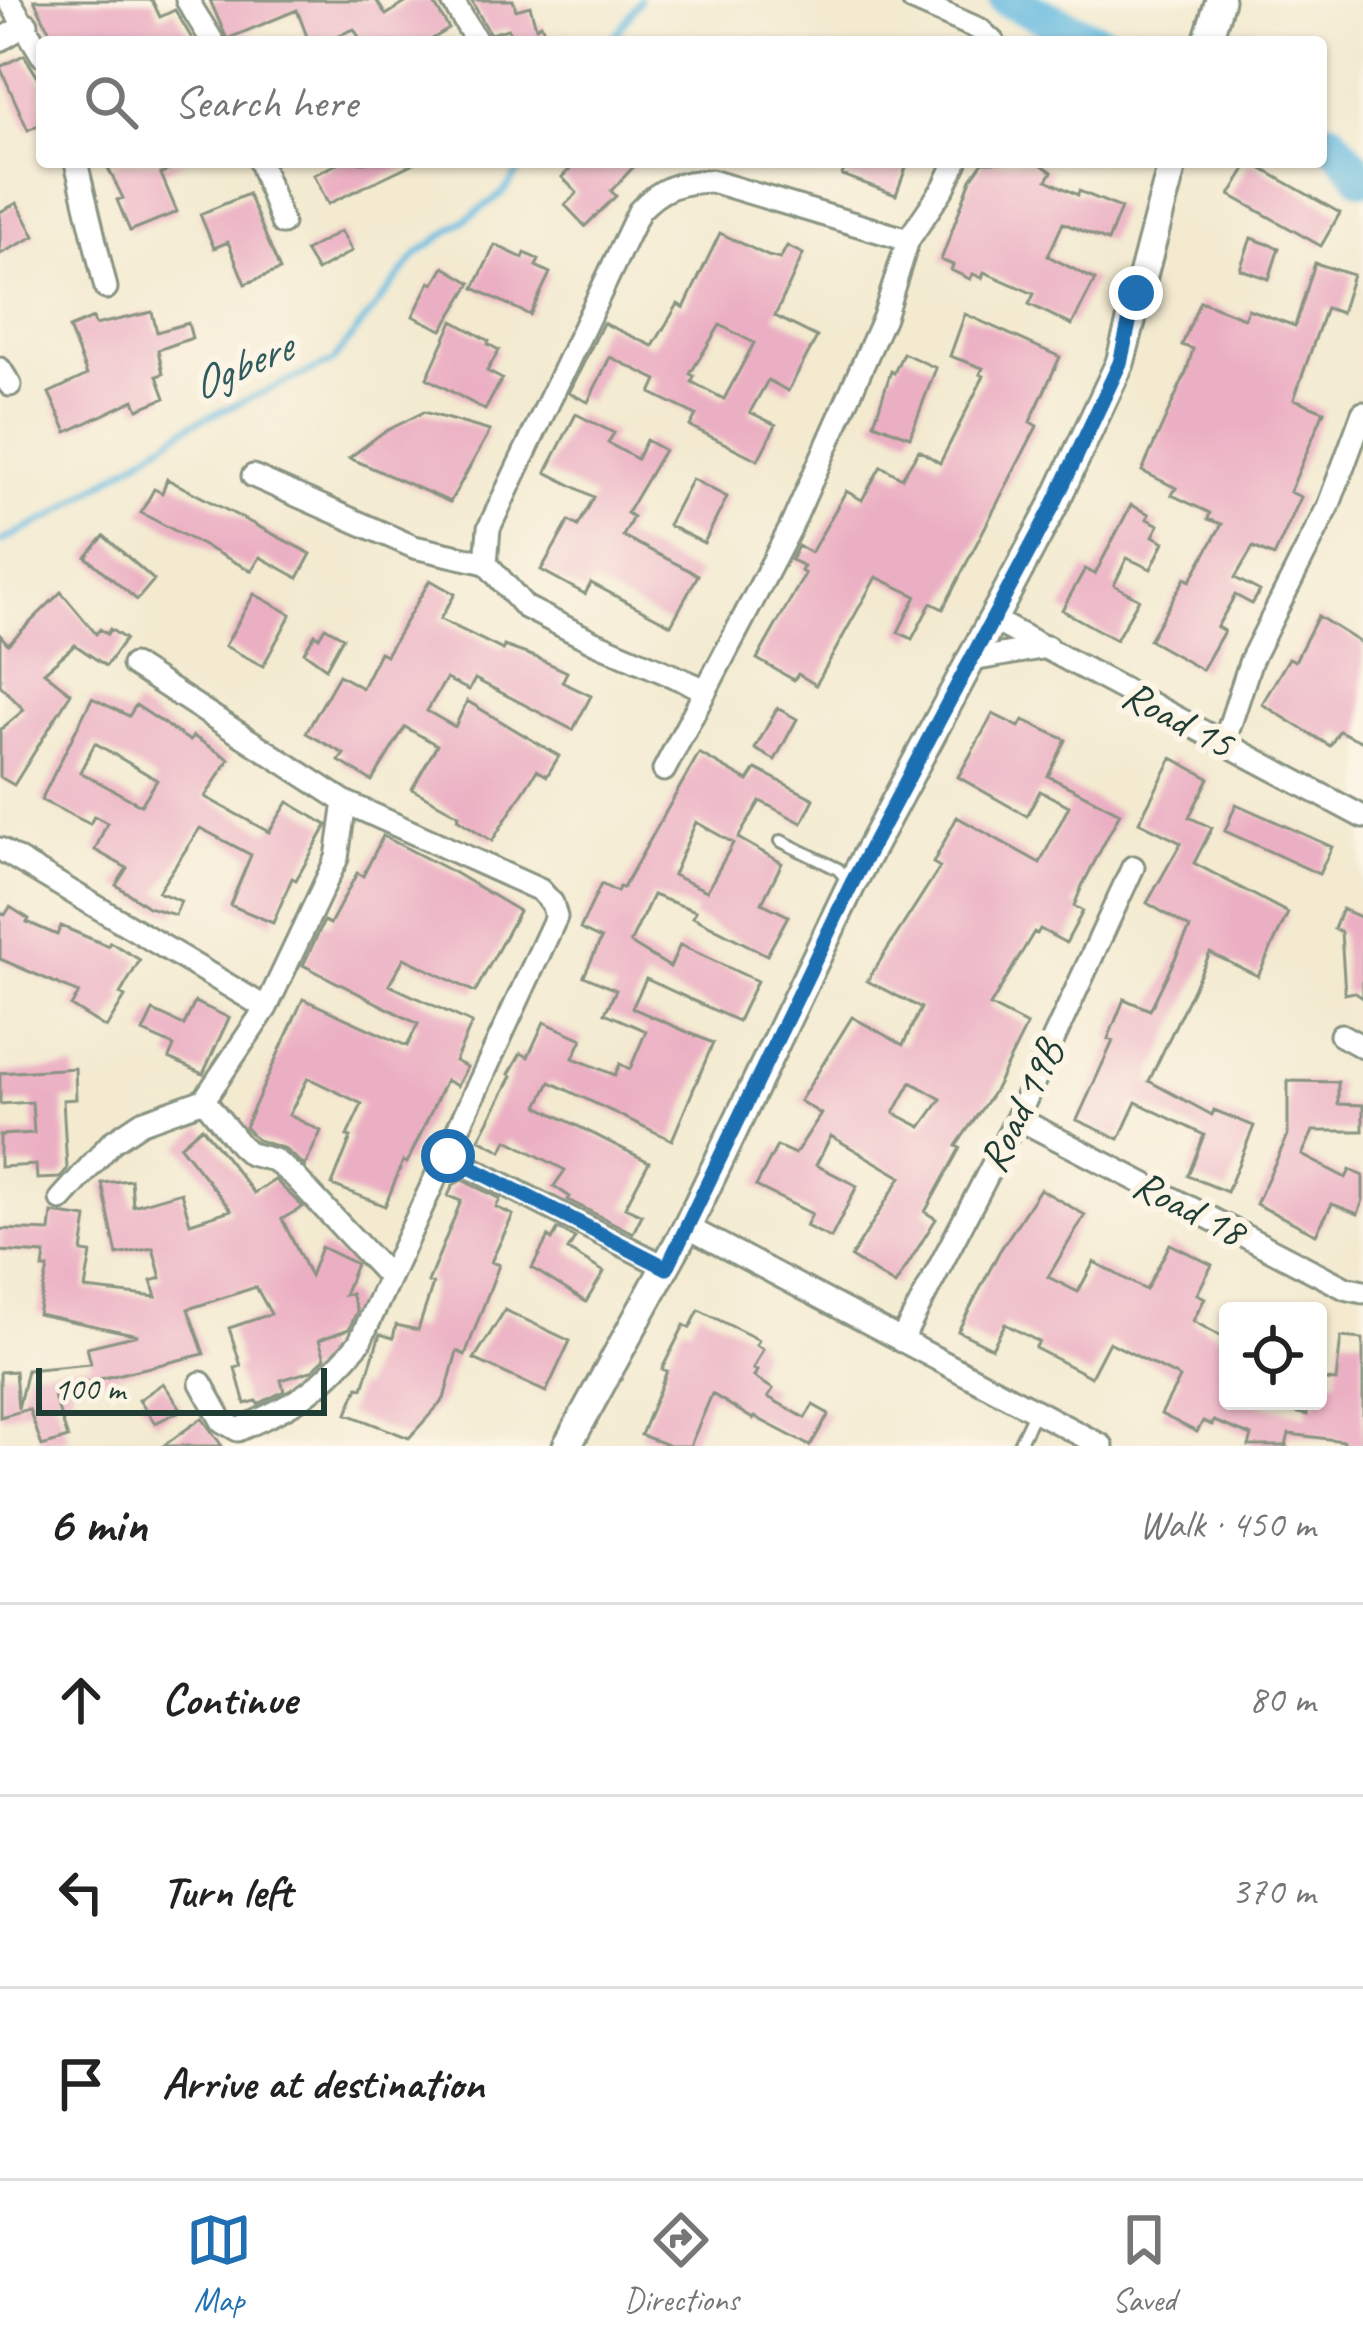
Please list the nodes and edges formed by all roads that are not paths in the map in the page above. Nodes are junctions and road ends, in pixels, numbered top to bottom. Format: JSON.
{"nodes":[{"id":1,"x":10,"y":0,"type":"edge"},
{"id":2,"x":187,"y":0,"type":"edge"},
{"id":3,"x":452,"y":0,"type":"edge"},
{"id":4,"x":913,"y":0,"type":"edge"},
{"id":5,"x":1220,"y":0,"type":"edge"},
{"id":6,"x":27,"y":24,"type":"junction"},
{"id":7,"x":209,"y":36,"type":"edge"},
{"id":8,"x":474,"y":36,"type":"edge"},
{"id":9,"x":987,"y":36,"type":"edge"},
{"id":10,"x":1209,"y":36,"type":"edge"},
{"id":11,"x":0,"y":40,"type":"edge"},
{"id":12,"x":36,"y":43,"type":"edge"},
{"id":13,"x":77,"y":168,"type":"edge"},
{"id":14,"x":262,"y":168,"type":"edge"},
{"id":15,"x":953,"y":168,"type":"edge"},
{"id":16,"x":1171,"y":168,"type":"edge"},
{"id":17,"x":282,"y":223,"type":"dead end"},
{"id":18,"x":908,"y":240,"type":"junction"},
{"id":19,"x":106,"y":288,"type":"dead end"},
{"id":20,"x":1363,"y":413,"type":"edge"},
{"id":21,"x":253,"y":476,"type":"dead end"},
{"id":22,"x":486,"y":563,"type":"junction"},
{"id":23,"x":993,"y":620,"type":"junction"},
{"id":24,"x":1047,"y":647,"type":"junction"},
{"id":25,"x":972,"y":660,"type":"junction"},
{"id":26,"x":133,"y":665,"type":"dead end"},
{"id":27,"x":706,"y":690,"type":"junction"},
{"id":28,"x":1224,"y":743,"type":"junction"},
{"id":29,"x":664,"y":770,"type":"dead end"},
{"id":30,"x":345,"y":802,"type":"junction"},
{"id":31,"x":1363,"y":818,"type":"edge"},
{"id":32,"x":781,"y":842,"type":"dead end"},
{"id":33,"x":0,"y":849,"type":"edge"},
{"id":34,"x":1133,"y":866,"type":"dead end"},
{"id":35,"x":852,"y":883,"type":"junction"},
{"id":36,"x":266,"y":1008,"type":"junction"},
{"id":37,"x":1341,"y":1035,"type":"dead end"},
{"id":38,"x":1363,"y":1047,"type":"edge"},
{"id":39,"x":204,"y":1100,"type":"junction"},
{"id":40,"x":1017,"y":1118,"type":"junction"},
{"id":41,"x":448,"y":1156,"type":"junction"},
{"id":42,"x":62,"y":1198,"type":"dead end"},
{"id":43,"x":687,"y":1227,"type":"junction"},
{"id":44,"x":667,"y":1268,"type":"junction"},
{"id":45,"x":388,"y":1277,"type":"junction"},
{"id":46,"x":1363,"y":1292,"type":"edge"},
{"id":47,"x":901,"y":1341,"type":"junction"},
{"id":48,"x":201,"y":1383,"type":"dead end"},
{"id":49,"x":1035,"y":1412,"type":"junction"},
{"id":50,"x":567,"y":1446,"type":"edge"},
{"id":51,"x":1018,"y":1446,"type":"edge"},
{"id":52,"x":1102,"y":1446,"type":"edge"}],
"edges":[{"from":1,"to":6,"type":"street"},
{"from":2,"to":7,"type":"street"},
{"from":3,"to":8,"type":"street"},
{"from":4,"to":9,"type":"street"},
{"from":5,"to":10,"type":"street"},
{"from":6,"to":11,"type":"street"},
{"from":6,"to":12,"type":"street"},
{"from":13,"to":19,"type":"street"},
{"from":14,"to":17,"type":"street"},
{"from":15,"to":18,"type":"street"},
{"from":16,"to":23,"type":"street"},
{"from":18,"to":22,"type":"street"},
{"from":18,"to":27,"type":"street"},
{"from":20,"to":28,"type":"street"},
{"from":21,"to":22,"type":"street"},
{"from":22,"to":27,"type":"street"},
{"from":23,"to":24,"type":"street","name":"Road 15"},
{"from":23,"to":25,"type":"street"},
{"from":24,"to":25,"type":"street"},
{"from":24,"to":28,"type":"street","name":"Road 15"},
{"from":25,"to":35,"type":"street"},
{"from":26,"to":30,"type":"street"},
{"from":27,"to":29,"type":"street"},
{"from":28,"to":31,"type":"street","name":"Road 15"},
{"from":30,"to":36,"type":"street"},
{"from":30,"to":41,"type":"street"},
{"from":32,"to":35,"type":"lane"},
{"from":33,"to":36,"type":"street"},
{"from":34,"to":40,"type":"street","name":"Road 19B"},
{"from":35,"to":43,"type":"street"},
{"from":36,"to":39,"type":"street"},
{"from":37,"to":38,"type":"street"},
{"from":39,"to":42,"type":"street"},
{"from":39,"to":45,"type":"street"},
{"from":40,"to":46,"type":"street","name":"Road 18"},
{"from":40,"to":47,"type":"street","name":"Road 19B"},
{"from":41,"to":44,"type":"street"},
{"from":41,"to":45,"type":"street"},
{"from":43,"to":44,"type":"street"},
{"from":43,"to":47,"type":"street"},
{"from":44,"to":50,"type":"street"},
{"from":45,"to":48,"type":"street"},
{"from":47,"to":49,"type":"street"},
{"from":49,"to":51,"type":"lane"},
{"from":49,"to":52,"type":"street"}]}
